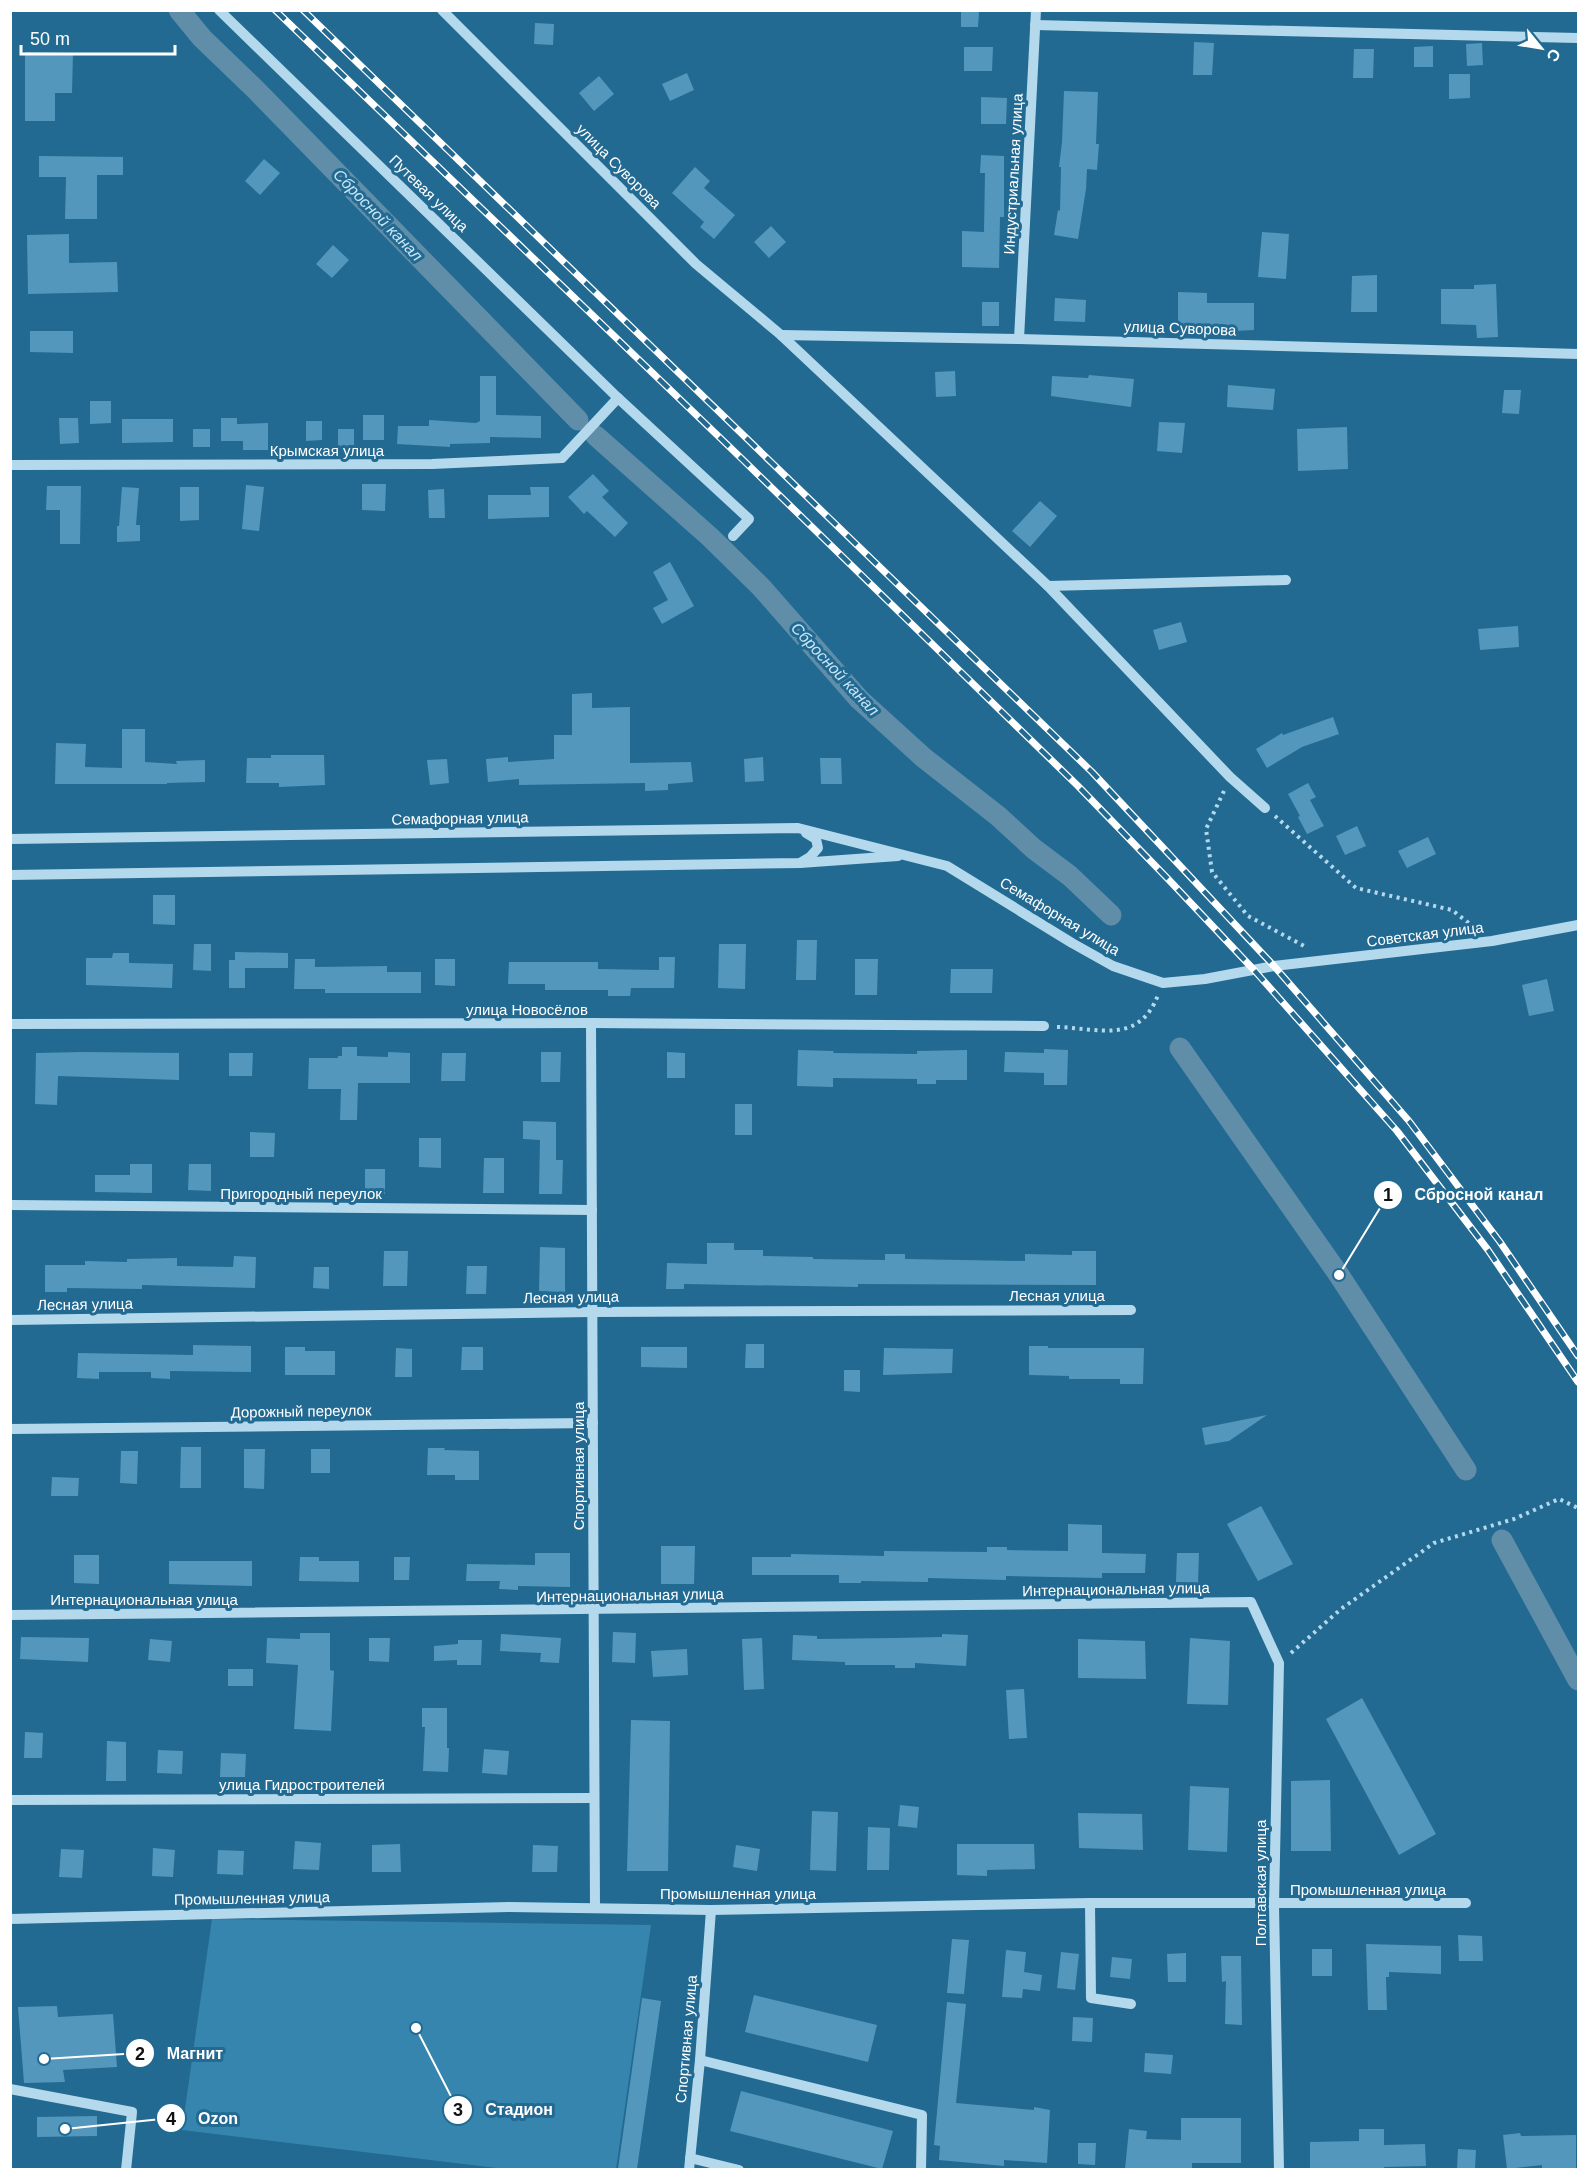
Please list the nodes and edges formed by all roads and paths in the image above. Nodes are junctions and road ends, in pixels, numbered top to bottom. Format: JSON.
{"nodes":[{"id":1,"x":219,"y":10,"type":"edge"},
{"id":2,"x":442,"y":10,"type":"edge"},
{"id":3,"x":1036,"y":10,"type":"edge"},
{"id":4,"x":1035,"y":25,"type":"junction"},
{"id":5,"x":1578,"y":38,"type":"edge"},
{"id":6,"x":781,"y":335,"type":"junction"},
{"id":7,"x":1019,"y":339,"type":"junction"},
{"id":8,"x":1578,"y":354,"type":"edge"},
{"id":9,"x":618,"y":398,"type":"junction"},
{"id":10,"x":10,"y":465,"type":"edge"},
{"id":11,"x":733,"y":536,"type":"dead end"},
{"id":12,"x":1286,"y":580,"type":"dead end"},
{"id":13,"x":1048,"y":586,"type":"junction"},
{"id":14,"x":1230,"y":777,"type":"junction"},
{"id":15,"x":1265,"y":807,"type":"joint"},
{"id":16,"x":798,"y":828,"type":"junction"},
{"id":17,"x":10,"y":839,"type":"edge"},
{"id":18,"x":907,"y":855,"type":"junction"},
{"id":19,"x":800,"y":863,"type":"junction"},
{"id":20,"x":10,"y":875,"type":"edge"},
{"id":21,"x":1578,"y":926,"type":"edge"},
{"id":22,"x":1492,"y":941,"type":"junction"},
{"id":23,"x":1329,"y":960,"type":"junction"},
{"id":24,"x":1274,"y":966,"type":"joint"},
{"id":25,"x":1163,"y":983,"type":"junction"},
{"id":26,"x":591,"y":1023,"type":"junction"},
{"id":27,"x":10,"y":1024,"type":"edge"},
{"id":28,"x":1044,"y":1026,"type":"joint"},
{"id":29,"x":10,"y":1205,"type":"edge"},
{"id":30,"x":592,"y":1210,"type":"junction"},
{"id":31,"x":1131,"y":1310,"type":"dead end"},
{"id":32,"x":592,"y":1312,"type":"junction"},
{"id":33,"x":10,"y":1320,"type":"edge"},
{"id":34,"x":593,"y":1423,"type":"junction"},
{"id":35,"x":10,"y":1429,"type":"edge"},
{"id":36,"x":1578,"y":1508,"type":"edge"},
{"id":37,"x":1251,"y":1602,"type":"joint"},
{"id":38,"x":593,"y":1610,"type":"junction"},
{"id":39,"x":10,"y":1615,"type":"edge"},
{"id":40,"x":1279,"y":1663,"type":"junction"},
{"id":41,"x":594,"y":1798,"type":"junction"},
{"id":42,"x":10,"y":1800,"type":"edge"},
{"id":43,"x":1090,"y":1903,"type":"junction"},
{"id":44,"x":1466,"y":1903,"type":"dead end"},
{"id":45,"x":1274,"y":1905,"type":"junction"},
{"id":46,"x":595,"y":1908,"type":"junction"},
{"id":47,"x":711,"y":1910,"type":"junction"},
{"id":48,"x":10,"y":1919,"type":"edge"},
{"id":49,"x":1131,"y":2004,"type":"dead end"},
{"id":50,"x":700,"y":2060,"type":"junction"},
{"id":51,"x":10,"y":2089,"type":"edge"},
{"id":52,"x":690,"y":2164,"type":"edge"},
{"id":53,"x":126,"y":2169,"type":"edge"},
{"id":54,"x":740,"y":2169,"type":"edge"},
{"id":55,"x":921,"y":2169,"type":"edge"},
{"id":56,"x":1279,"y":2169,"type":"edge"}],
"edges":[{"from":1,"to":9,"type":"street","name":"Путевая улица"},
{"from":2,"to":6,"type":"street","name":"улица Суворова"},
{"from":3,"to":4,"type":"street","name":"Индустриальная улица"},
{"from":4,"to":5,"type":"street"},
{"from":4,"to":7,"type":"street","name":"Индустриальная улица"},
{"from":6,"to":7,"type":"street","name":"улица Суворова"},
{"from":6,"to":13,"type":"street","name":"улица Суворова"},
{"from":7,"to":8,"type":"street","name":"улица Суворова"},
{"from":9,"to":10,"type":"street","name":"Крымская улица"},
{"from":9,"to":11,"type":"street","name":"Путевая улица"},
{"from":12,"to":13,"type":"street"},
{"from":13,"to":14,"type":"street","name":"улица Суворова"},
{"from":14,"to":15,"type":"street","name":"улица Суворова"},
{"from":14,"to":23,"type":"path"},
{"from":15,"to":22,"type":"path"},
{"from":16,"to":17,"type":"street","name":"Семафорная улица"},
{"from":16,"to":18,"type":"street","name":"Семафорная улица"},
{"from":16,"to":19,"type":"street"},
{"from":18,"to":19,"type":"street","name":"Семафорная улица"},
{"from":18,"to":25,"type":"street","name":"Семафорная улица"},
{"from":19,"to":20,"type":"street","name":"Семафорная улица"},
{"from":21,"to":22,"type":"street","name":"Советская улица"},
{"from":22,"to":23,"type":"street","name":"Советская улица"},
{"from":23,"to":24,"type":"street","name":"Советская улица"},
{"from":24,"to":25,"type":"street","name":"Семафорная улица"},
{"from":25,"to":28,"type":"path"},
{"from":26,"to":27,"type":"street","name":"улица Новосёлов"},
{"from":26,"to":28,"type":"street","name":"улица Новосёлов"},
{"from":26,"to":30,"type":"street","name":"Спортивная улица"},
{"from":29,"to":30,"type":"street","name":"Пригородный переулок"},
{"from":30,"to":32,"type":"street","name":"Спортивная улица"},
{"from":31,"to":32,"type":"street","name":"Лесная улица"},
{"from":32,"to":33,"type":"street","name":"Лесная улица"},
{"from":32,"to":34,"type":"street","name":"Спортивная улица"},
{"from":34,"to":35,"type":"street","name":"Дорожный переулок"},
{"from":34,"to":38,"type":"street","name":"Спортивная улица"},
{"from":36,"to":40,"type":"path"},
{"from":37,"to":38,"type":"street","name":"Интернациональная улица"},
{"from":37,"to":40,"type":"street","name":"Полтавская улица"},
{"from":38,"to":39,"type":"street","name":"Интернациональная улица"},
{"from":38,"to":41,"type":"street","name":"Спортивная улица"},
{"from":40,"to":45,"type":"street","name":"Полтавская улица"},
{"from":41,"to":42,"type":"street","name":"улица Гидростроителей"},
{"from":41,"to":46,"type":"street","name":"Спортивная улица"},
{"from":43,"to":45,"type":"street","name":"Промышленная улица"},
{"from":43,"to":47,"type":"street","name":"Промышленная улица"},
{"from":43,"to":49,"type":"street"},
{"from":44,"to":45,"type":"street","name":"Промышленная улица"},
{"from":45,"to":56,"type":"street","name":"Полтавская улица"},
{"from":46,"to":47,"type":"street","name":"Промышленная улица"},
{"from":46,"to":48,"type":"street","name":"Промышленная улица"},
{"from":47,"to":50,"type":"street","name":"Спортивная улица"},
{"from":50,"to":52,"type":"street","name":"Спортивная улица"},
{"from":50,"to":55,"type":"street"},
{"from":51,"to":53,"type":"street"},
{"from":52,"to":54,"type":"street"}]}
